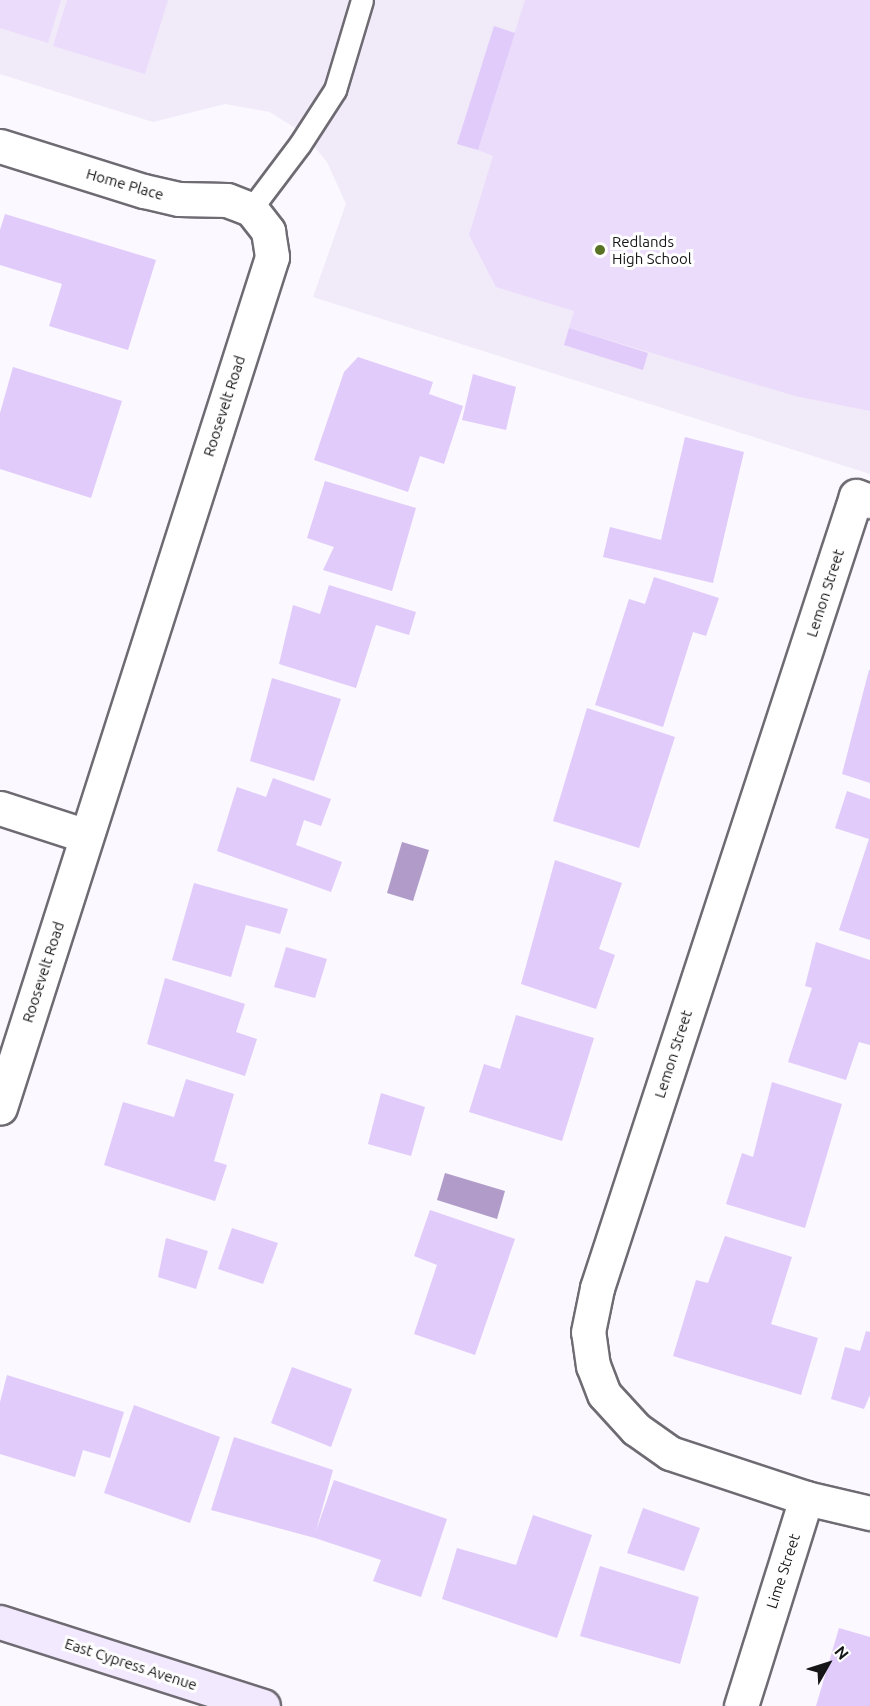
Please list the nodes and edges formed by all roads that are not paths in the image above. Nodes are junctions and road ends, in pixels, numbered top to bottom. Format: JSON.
{"nodes":[{"id":1,"x":362,"y":0,"type":"edge"},
{"id":2,"x":0,"y":146,"type":"edge"},
{"id":3,"x":251,"y":209,"type":"junction"},
{"id":4,"x":863,"y":498,"type":"edge"},
{"id":5,"x":0,"y":808,"type":"edge"},
{"id":6,"x":86,"y":836,"type":"junction"},
{"id":7,"x":0,"y":1108,"type":"edge"},
{"id":8,"x":806,"y":1498,"type":"junction"},
{"id":9,"x":870,"y":1513,"type":"edge"},
{"id":10,"x":0,"y":1622,"type":"edge"},
{"id":11,"x":263,"y":1706,"type":"edge"},
{"id":12,"x":741,"y":1706,"type":"edge"}],
"edges":[{"from":1,"to":3,"type":"lane"},
{"from":2,"to":3,"type":"street","name":"Home Place"},
{"from":3,"to":6,"type":"street","name":"Roosevelt Road"},
{"from":4,"to":8,"type":"street","name":"Lemon Street"},
{"from":5,"to":6,"type":"street"},
{"from":6,"to":7,"type":"street","name":"Roosevelt Road"},
{"from":8,"to":9,"type":"street"},
{"from":8,"to":12,"type":"street","name":"Lime Street"},
{"from":10,"to":11,"type":"main road","name":"East Cypress Avenue"}]}
